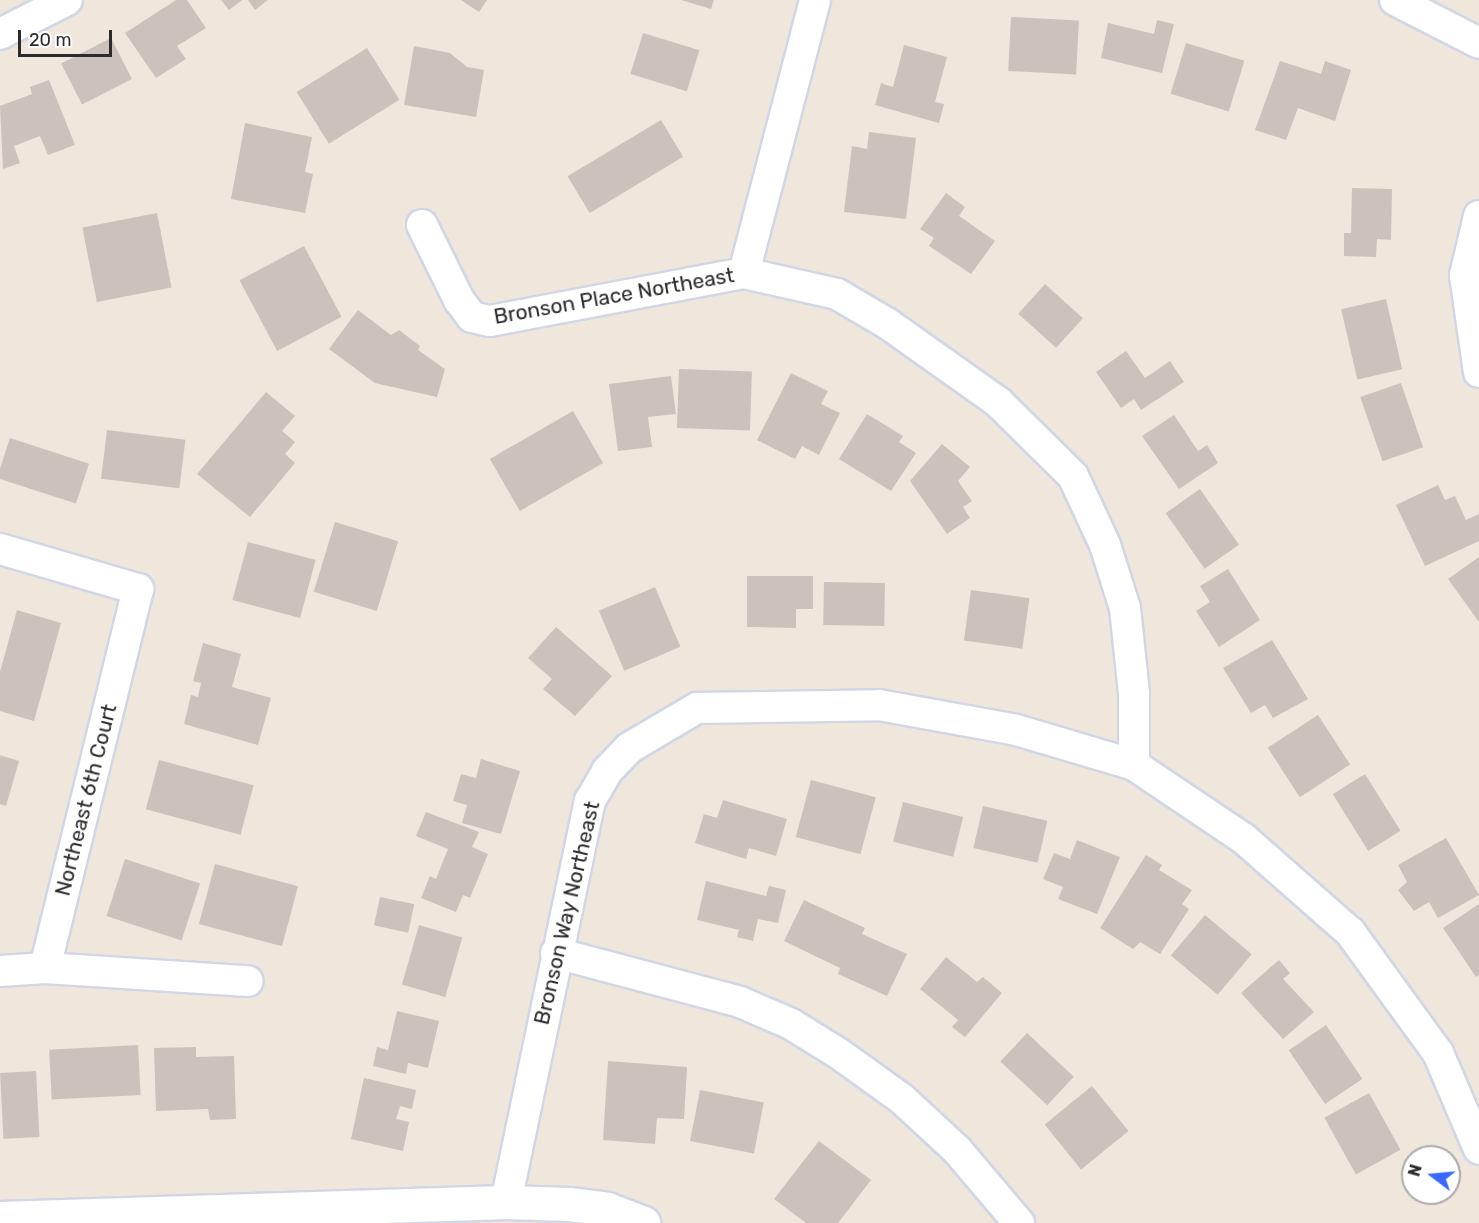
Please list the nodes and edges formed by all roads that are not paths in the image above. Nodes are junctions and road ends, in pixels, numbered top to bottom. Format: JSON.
{"nodes":[{"id":1,"x":67,"y":0,"type":"edge"},
{"id":2,"x":815,"y":0,"type":"edge"},
{"id":3,"x":1395,"y":0,"type":"edge"},
{"id":4,"x":0,"y":34,"type":"edge"},
{"id":5,"x":1479,"y":43,"type":"edge"},
{"id":6,"x":1479,"y":216,"type":"edge"},
{"id":7,"x":422,"y":225,"type":"dead end"},
{"id":8,"x":744,"y":273,"type":"junction"},
{"id":9,"x":1479,"y":372,"type":"edge"},
{"id":10,"x":0,"y":549,"type":"edge"},
{"id":11,"x":1134,"y":765,"type":"junction"},
{"id":12,"x":556,"y":953,"type":"junction"},
{"id":13,"x":45,"y":968,"type":"junction"},
{"id":14,"x":0,"y":972,"type":"edge"},
{"id":15,"x":248,"y":981,"type":"dead end"},
{"id":16,"x":1479,"y":1149,"type":"edge"},
{"id":17,"x":506,"y":1202,"type":"junction"},
{"id":18,"x":0,"y":1218,"type":"edge"},
{"id":19,"x":547,"y":1223,"type":"edge"},
{"id":20,"x":643,"y":1223,"type":"edge"},
{"id":21,"x":1019,"y":1223,"type":"edge"}],
"edges":[{"from":1,"to":4,"type":"street"},
{"from":2,"to":8,"type":"street"},
{"from":3,"to":5,"type":"street"},
{"from":6,"to":9,"type":"street"},
{"from":7,"to":8,"type":"street","name":"Bronson Place Northeast"},
{"from":8,"to":11,"type":"street","name":"Bronson Place Northeast"},
{"from":10,"to":13,"type":"street","name":"Northeast 6th Court"},
{"from":11,"to":12,"type":"street","name":"Bronson Way Northeast"},
{"from":11,"to":16,"type":"street","name":"Bronson Way Northeast"},
{"from":12,"to":17,"type":"street","name":"Bronson Way Northeast"},
{"from":12,"to":21,"type":"street"},
{"from":13,"to":14,"type":"street"},
{"from":13,"to":15,"type":"street"},
{"from":17,"to":18,"type":"main road"},
{"from":17,"to":19,"type":"main road"},
{"from":17,"to":20,"type":"main road"}]}
